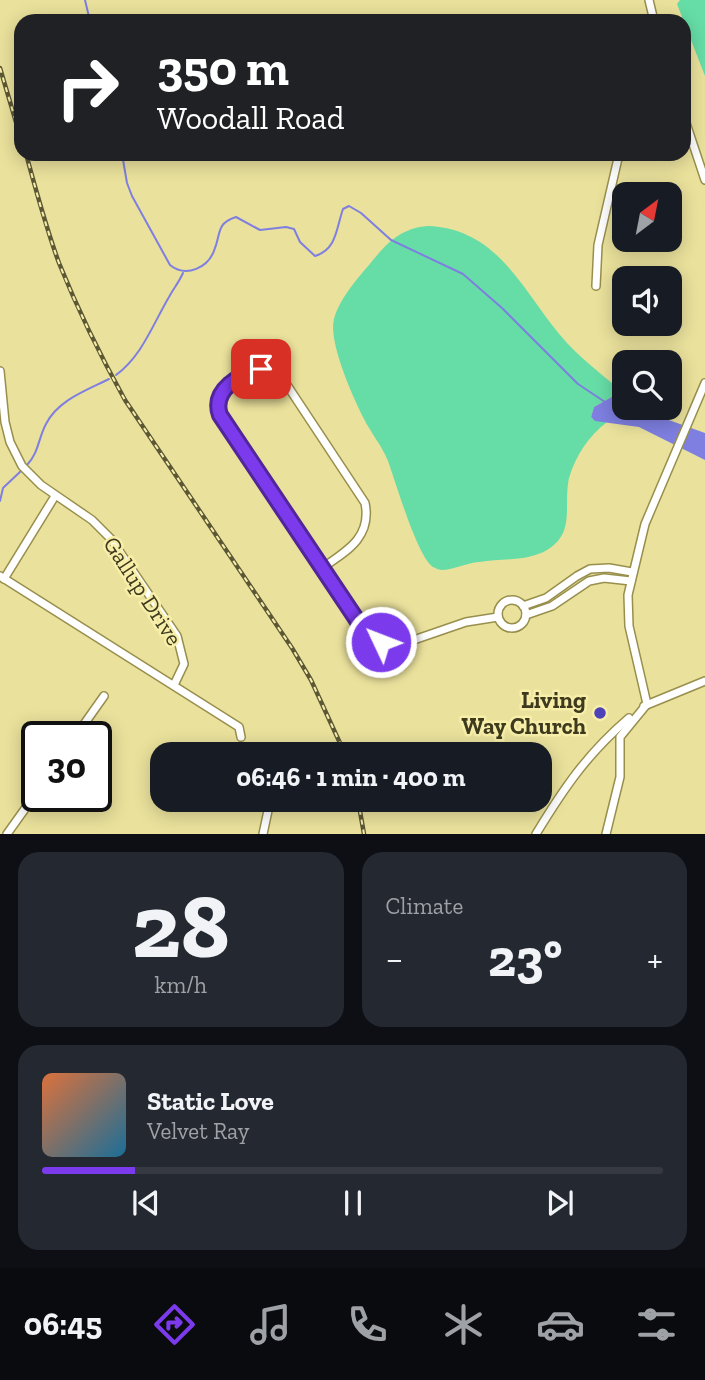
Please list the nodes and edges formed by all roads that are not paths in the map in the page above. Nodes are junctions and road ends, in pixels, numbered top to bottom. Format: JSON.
{"nodes":[{"id":1,"x":691,"y":138,"type":"edge"},
{"id":2,"x":617,"y":161,"type":"edge"},
{"id":3,"x":705,"y":180,"type":"edge"},
{"id":4,"x":596,"y":286,"type":"dead end"},
{"id":5,"x":0,"y":371,"type":"edge"},
{"id":6,"x":705,"y":383,"type":"edge"},
{"id":7,"x":55,"y":496,"type":"junction"},
{"id":8,"x":322,"y":568,"type":"junction"},
{"id":9,"x":631,"y":576,"type":"junction"},
{"id":10,"x":2,"y":578,"type":"edge"},
{"id":11,"x":523,"y":606,"type":"junction"},
{"id":12,"x":526,"y":615,"type":"junction"},
{"id":13,"x":498,"y":617,"type":"junction"},
{"id":14,"x":705,"y":681,"type":"edge"},
{"id":15,"x":174,"y":685,"type":"junction"},
{"id":16,"x":104,"y":696,"type":"dead end"},
{"id":17,"x":647,"y":704,"type":"junction"},
{"id":18,"x":86,"y":721,"type":"edge"},
{"id":19,"x":241,"y":737,"type":"dead end"},
{"id":20,"x":23,"y":812,"type":"edge"},
{"id":21,"x":268,"y":812,"type":"edge"},
{"id":22,"x":7,"y":834,"type":"edge"},
{"id":23,"x":263,"y":834,"type":"edge"},
{"id":24,"x":536,"y":834,"type":"edge"},
{"id":25,"x":606,"y":834,"type":"edge"}],
"edges":[{"from":1,"to":3,"type":"street"},
{"from":2,"to":4,"type":"street"},
{"from":5,"to":7,"type":"street","name":"Gallup Drive"},
{"from":6,"to":9,"type":"street"},
{"from":7,"to":10,"type":"street"},
{"from":7,"to":15,"type":"street","name":"Gallup Drive"},
{"from":8,"to":8,"type":"street"},
{"from":8,"to":13,"type":"street"},
{"from":9,"to":11,"type":"street"},
{"from":9,"to":12,"type":"street"},
{"from":9,"to":17,"type":"street"},
{"from":10,"to":15,"type":"street","name":"Gallup Drive"},
{"from":11,"to":12,"type":"street"},
{"from":11,"to":13,"type":"street"},
{"from":12,"to":13,"type":"street"},
{"from":14,"to":17,"type":"street"},
{"from":15,"to":19,"type":"street","name":"Gallup Drive"},
{"from":16,"to":18,"type":"street"},
{"from":17,"to":24,"type":"street"},
{"from":17,"to":25,"type":"street"},
{"from":20,"to":22,"type":"street"},
{"from":21,"to":23,"type":"street"}]}
